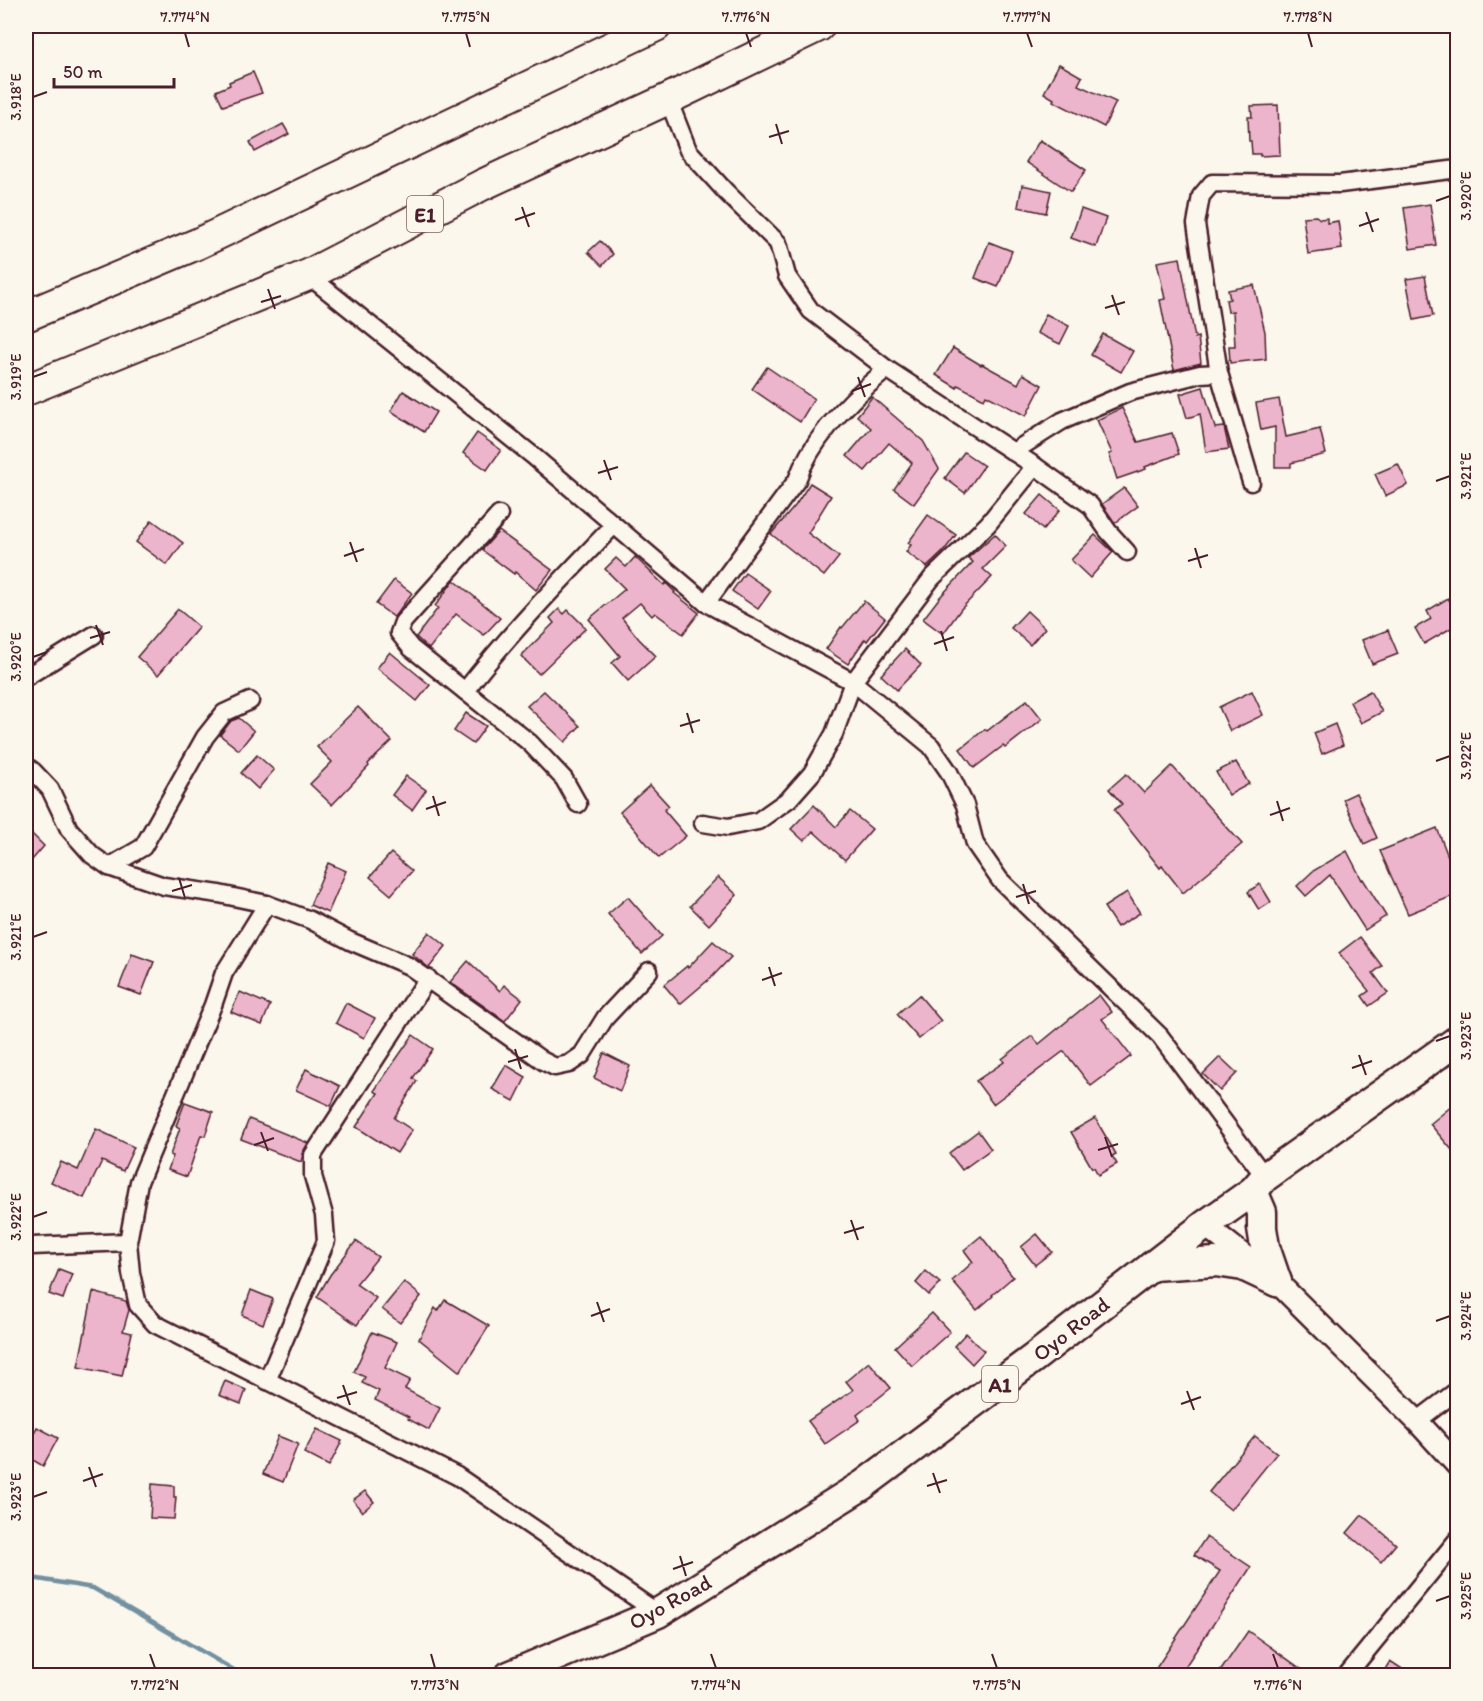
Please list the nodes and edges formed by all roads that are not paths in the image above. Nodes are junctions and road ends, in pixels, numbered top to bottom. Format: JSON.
{"nodes":[{"id":1,"x":656,"y":26,"type":"edge"},
{"id":2,"x":819,"y":26,"type":"edge"},
{"id":3,"x":668,"y":99,"type":"junction"},
{"id":4,"x":1458,"y":170,"type":"edge"},
{"id":5,"x":308,"y":275,"type":"junction"},
{"id":6,"x":26,"y":316,"type":"edge"},
{"id":7,"x":887,"y":369,"type":"junction"},
{"id":8,"x":1219,"y":373,"type":"junction"},
{"id":9,"x":26,"y":390,"type":"edge"},
{"id":10,"x":1013,"y":452,"type":"junction"},
{"id":11,"x":1035,"y":466,"type":"junction"},
{"id":12,"x":1251,"y":483,"type":"dead end"},
{"id":13,"x":499,"y":515,"type":"dead end"},
{"id":14,"x":614,"y":525,"type":"junction"},
{"id":15,"x":1127,"y":552,"type":"dead end"},
{"id":16,"x":706,"y":603,"type":"junction"},
{"id":17,"x":94,"y":635,"type":"dead end"},
{"id":18,"x":26,"y":677,"type":"edge"},
{"id":19,"x":853,"y":682,"type":"junction"},
{"id":20,"x":465,"y":690,"type":"junction"},
{"id":21,"x":250,"y":701,"type":"dead end"},
{"id":22,"x":26,"y":766,"type":"edge"},
{"id":23,"x":578,"y":804,"type":"dead end"},
{"id":24,"x":703,"y":823,"type":"dead end"},
{"id":25,"x":109,"y":867,"type":"junction"},
{"id":26,"x":267,"y":904,"type":"junction"},
{"id":27,"x":650,"y":971,"type":"dead end"},
{"id":28,"x":428,"y":978,"type":"junction"},
{"id":29,"x":1458,"y":1040,"type":"edge"},
{"id":30,"x":1259,"y":1184,"type":"junction"},
{"id":31,"x":1205,"y":1225,"type":"junction"},
{"id":32,"x":128,"y":1242,"type":"junction"},
{"id":33,"x":26,"y":1248,"type":"edge"},
{"id":34,"x":1152,"y":1266,"type":"junction"},
{"id":35,"x":1277,"y":1282,"type":"junction"},
{"id":36,"x":267,"y":1381,"type":"junction"},
{"id":37,"x":1458,"y":1390,"type":"edge"},
{"id":38,"x":1417,"y":1421,"type":"junction"},
{"id":39,"x":1458,"y":1466,"type":"edge"},
{"id":40,"x":1458,"y":1539,"type":"edge"},
{"id":41,"x":658,"y":1613,"type":"junction"},
{"id":42,"x":509,"y":1676,"type":"edge"},
{"id":43,"x":1346,"y":1676,"type":"edge"}],
"edges":[{"from":1,"to":6,"type":"highway"},
{"from":2,"to":3,"type":"highway","number":"E1"},
{"from":3,"to":5,"type":"highway","number":"E1"},
{"from":3,"to":7,"type":"street"},
{"from":4,"to":8,"type":"street"},
{"from":5,"to":9,"type":"highway","number":"E1"},
{"from":5,"to":14,"type":"street"},
{"from":7,"to":10,"type":"street"},
{"from":7,"to":16,"type":"street"},
{"from":8,"to":10,"type":"street"},
{"from":8,"to":12,"type":"street"},
{"from":10,"to":11,"type":"street"},
{"from":11,"to":15,"type":"street"},
{"from":11,"to":19,"type":"street"},
{"from":13,"to":20,"type":"street"},
{"from":14,"to":16,"type":"street"},
{"from":14,"to":20,"type":"street"},
{"from":16,"to":19,"type":"street"},
{"from":17,"to":18,"type":"street"},
{"from":19,"to":24,"type":"street"},
{"from":19,"to":30,"type":"street"},
{"from":20,"to":23,"type":"street"},
{"from":21,"to":25,"type":"street"},
{"from":22,"to":25,"type":"street"},
{"from":25,"to":26,"type":"street"},
{"from":26,"to":28,"type":"street"},
{"from":26,"to":32,"type":"street"},
{"from":27,"to":28,"type":"street"},
{"from":28,"to":36,"type":"street"},
{"from":29,"to":30,"type":"highway","name":"Oyo Road","number":"A1"},
{"from":30,"to":31,"type":"highway","name":"Oyo Road","number":"A1"},
{"from":30,"to":35,"type":"highway"},
{"from":31,"to":34,"type":"highway","name":"Oyo Road","number":"A1"},
{"from":31,"to":35,"type":"street"},
{"from":32,"to":33,"type":"street"},
{"from":32,"to":36,"type":"street"},
{"from":34,"to":35,"type":"highway"},
{"from":34,"to":41,"type":"highway","name":"Oyo Road","number":"A1"},
{"from":35,"to":38,"type":"street"},
{"from":36,"to":41,"type":"street"},
{"from":37,"to":38,"type":"street"},
{"from":38,"to":39,"type":"street"},
{"from":40,"to":43,"type":"street"},
{"from":41,"to":42,"type":"highway","name":"Oyo Road","number":"A1"}]}
